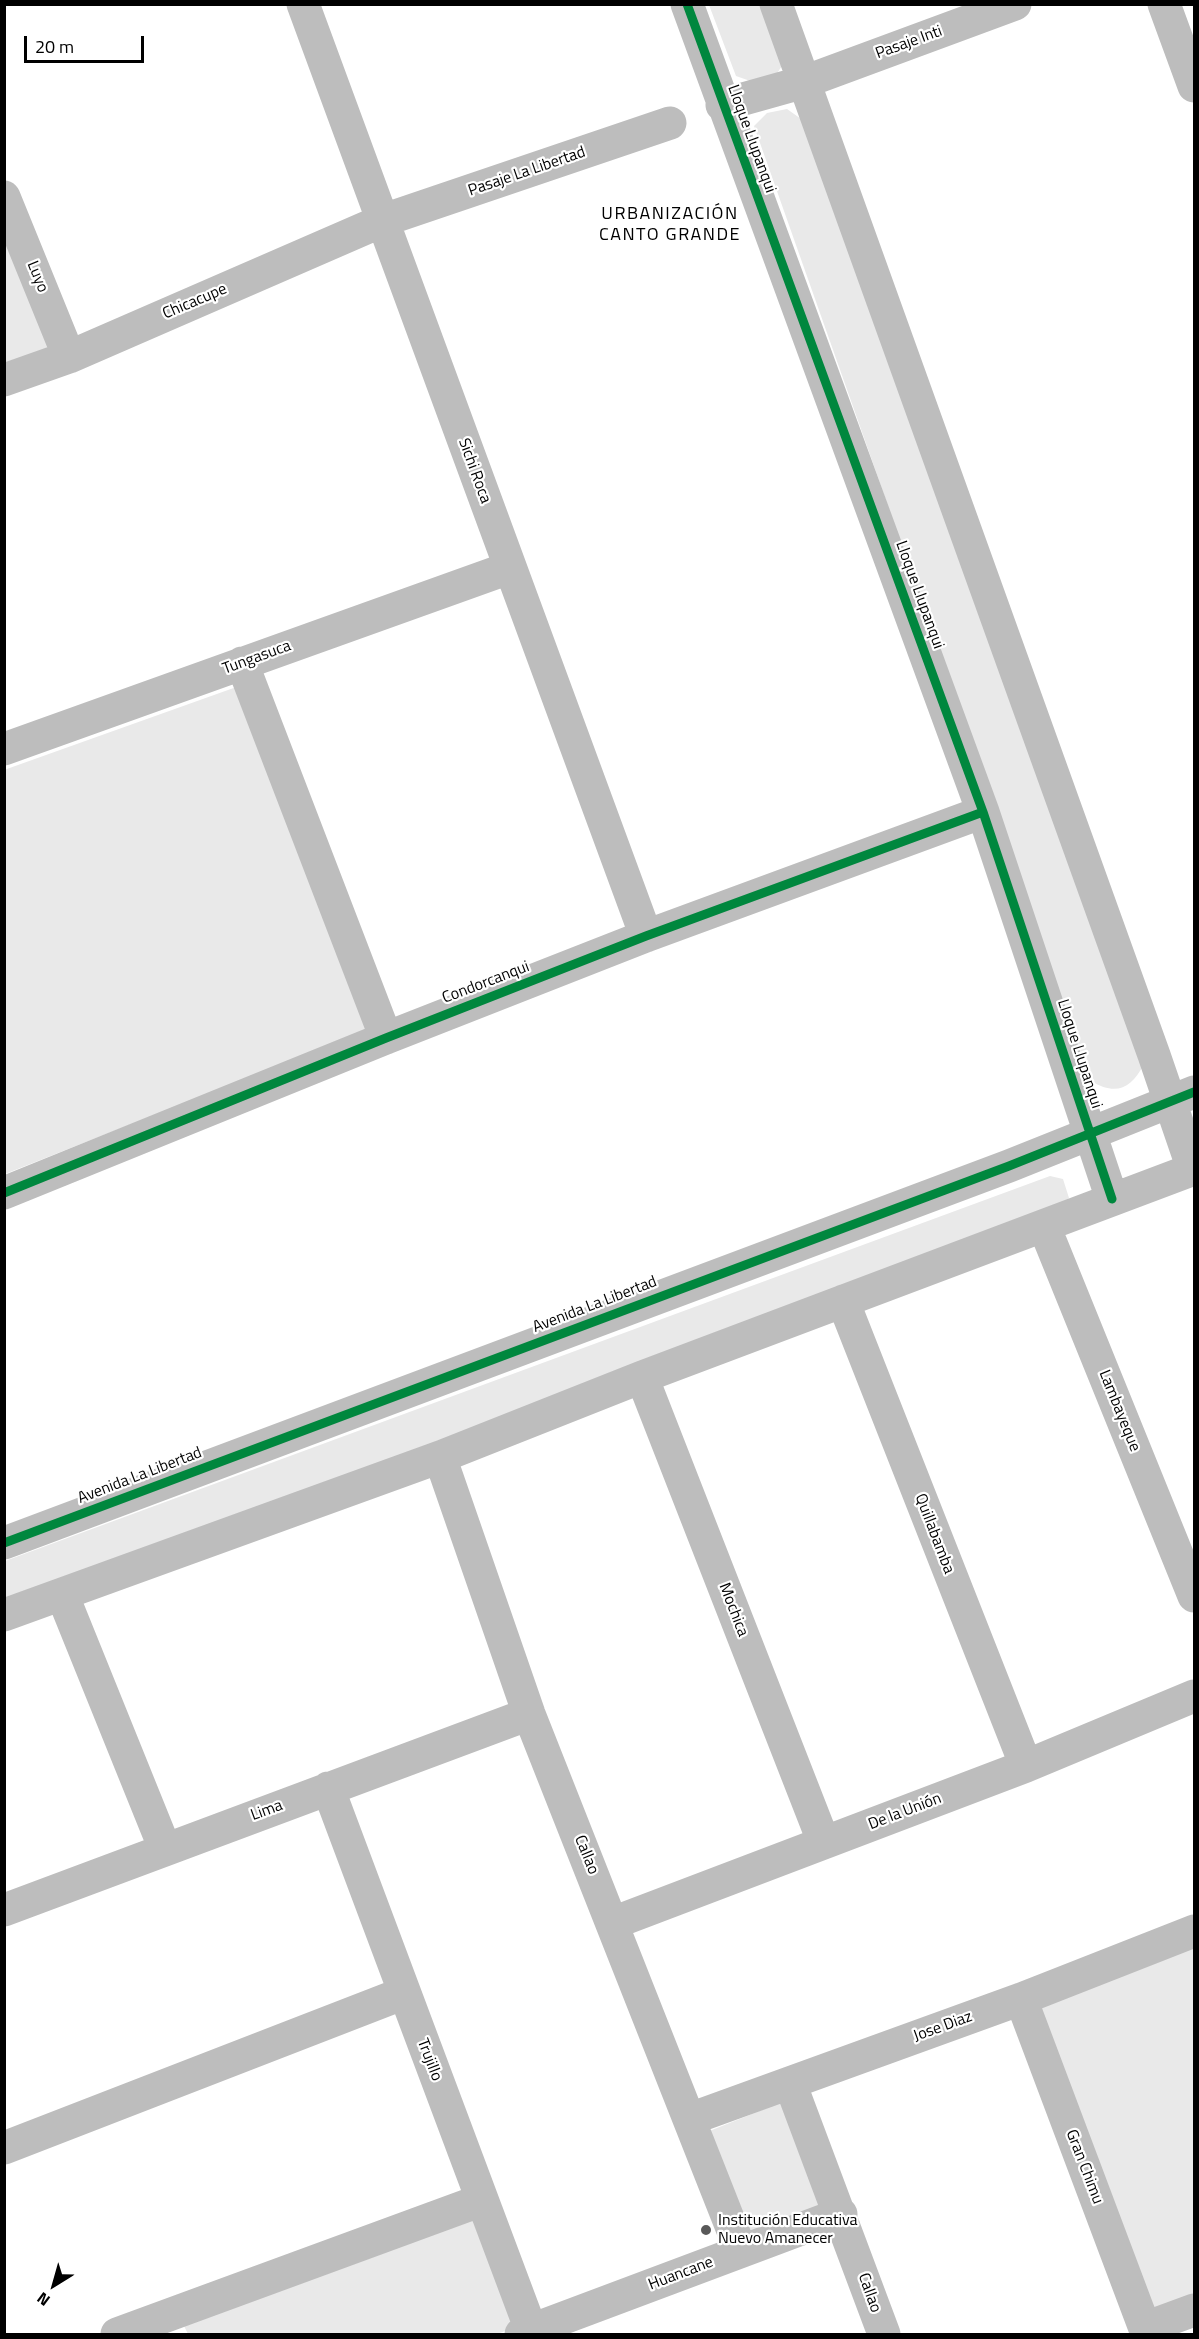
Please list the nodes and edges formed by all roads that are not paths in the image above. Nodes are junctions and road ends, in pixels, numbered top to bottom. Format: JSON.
{"nodes":[{"id":1,"x":303,"y":4,"type":"edge"},
{"id":2,"x":687,"y":4,"type":"edge"},
{"id":3,"x":776,"y":4,"type":"edge"},
{"id":4,"x":1015,"y":4,"type":"edge"},
{"id":5,"x":1164,"y":4,"type":"edge"},
{"id":6,"x":804,"y":82,"type":"junction"},
{"id":7,"x":1194,"y":86,"type":"edge"},
{"id":8,"x":722,"y":105,"type":"junction"},
{"id":9,"x":670,"y":123,"type":"dead end"},
{"id":10,"x":4,"y":197,"type":"edge"},
{"id":11,"x":384,"y":220,"type":"junction"},
{"id":12,"x":69,"y":357,"type":"junction"},
{"id":13,"x":4,"y":380,"type":"edge"},
{"id":14,"x":509,"y":568,"type":"junction"},
{"id":15,"x":242,"y":663,"type":"junction"},
{"id":16,"x":4,"y":749,"type":"edge"},
{"id":17,"x":983,"y":812,"type":"junction"},
{"id":18,"x":646,"y":936,"type":"junction"},
{"id":19,"x":386,"y":1038,"type":"junction"},
{"id":20,"x":1182,"y":1097,"type":"edge"},
{"id":21,"x":1089,"y":1133,"type":"junction"},
{"id":22,"x":1194,"y":1169,"type":"edge"},
{"id":23,"x":4,"y":1193,"type":"edge"},
{"id":24,"x":1112,"y":1199,"type":"junction"},
{"id":25,"x":1044,"y":1226,"type":"junction"},
{"id":26,"x":843,"y":1301,"type":"junction"},
{"id":27,"x":642,"y":1377,"type":"junction"},
{"id":28,"x":440,"y":1457,"type":"junction"},
{"id":29,"x":4,"y":1543,"type":"edge"},
{"id":30,"x":62,"y":1594,"type":"junction"},
{"id":31,"x":1194,"y":1596,"type":"edge"},
{"id":32,"x":4,"y":1615,"type":"edge"},
{"id":33,"x":1194,"y":1696,"type":"edge"},
{"id":34,"x":529,"y":1713,"type":"junction"},
{"id":35,"x":1026,"y":1766,"type":"junction"},
{"id":36,"x":328,"y":1788,"type":"junction"},
{"id":37,"x":824,"y":1843,"type":"junction"},
{"id":38,"x":165,"y":1850,"type":"junction"},
{"id":39,"x":4,"y":1910,"type":"edge"},
{"id":40,"x":613,"y":1923,"type":"junction"},
{"id":41,"x":1194,"y":1931,"type":"edge"},
{"id":42,"x":404,"y":1993,"type":"junction"},
{"id":43,"x":1021,"y":1999,"type":"junction"},
{"id":44,"x":790,"y":2083,"type":"junction"},
{"id":45,"x":690,"y":2119,"type":"junction"},
{"id":46,"x":4,"y":2148,"type":"edge"},
{"id":47,"x":483,"y":2200,"type":"junction"},
{"id":48,"x":841,"y":2214,"type":"junction"},
{"id":49,"x":741,"y":2251,"type":"junction"},
{"id":50,"x":1194,"y":2310,"type":"edge"},
{"id":51,"x":180,"y":2323,"type":"edge"},
{"id":52,"x":1146,"y":2331,"type":"edge"},
{"id":53,"x":526,"y":2332,"type":"edge"},
{"id":54,"x":117,"y":2334,"type":"edge"},
{"id":55,"x":884,"y":2334,"type":"edge"}],
"edges":[{"from":1,"to":11,"type":"street","name":"Sichi Roca"},
{"from":2,"to":8,"type":"street","name":"Lloque Llupanqui"},
{"from":3,"to":6,"type":"street"},
{"from":4,"to":6,"type":"street","name":"Pasaje Inti"},
{"from":5,"to":7,"type":"street"},
{"from":6,"to":8,"type":"street"},
{"from":6,"to":20,"type":"street"},
{"from":8,"to":17,"type":"street","name":"Lloque Llupanqui"},
{"from":9,"to":11,"type":"street","name":"Pasaje La Libertad"},
{"from":10,"to":12,"type":"street","name":"Luyo"},
{"from":11,"to":12,"type":"street","name":"Chicacupe"},
{"from":11,"to":14,"type":"street","name":"Sichi Roca"},
{"from":12,"to":13,"type":"street","name":"Chicacupe"},
{"from":14,"to":15,"type":"street","name":"Tungasuca"},
{"from":14,"to":18,"type":"street","name":"Sichi Roca"},
{"from":15,"to":16,"type":"street","name":"Tungasuca"},
{"from":15,"to":19,"type":"street"},
{"from":17,"to":18,"type":"street","name":"Condorcanqui"},
{"from":17,"to":21,"type":"street","name":"Lloque Llupanqui"},
{"from":18,"to":19,"type":"street","name":"Condorcanqui"},
{"from":19,"to":23,"type":"street","name":"Condorcanqui"},
{"from":20,"to":21,"type":"street","name":"Avenida La Libertad"},
{"from":20,"to":22,"type":"street"},
{"from":21,"to":24,"type":"street","name":"Lloque Llupanqui"},
{"from":21,"to":29,"type":"street","name":"Avenida La Libertad"},
{"from":22,"to":24,"type":"street"},
{"from":24,"to":25,"type":"street"},
{"from":25,"to":26,"type":"street"},
{"from":25,"to":31,"type":"street","name":"Lambayeque"},
{"from":26,"to":27,"type":"street"},
{"from":26,"to":35,"type":"street","name":"Quillabamba"},
{"from":27,"to":28,"type":"street"},
{"from":27,"to":37,"type":"street","name":"Mochica"},
{"from":28,"to":30,"type":"street"},
{"from":28,"to":34,"type":"street","name":"Callao"},
{"from":30,"to":32,"type":"street"},
{"from":30,"to":38,"type":"street"},
{"from":33,"to":35,"type":"street","name":"De la Unión"},
{"from":34,"to":36,"type":"street","name":"Lima"},
{"from":34,"to":40,"type":"street","name":"Callao"},
{"from":35,"to":37,"type":"street","name":"De la Unión"},
{"from":36,"to":38,"type":"street","name":"Lima"},
{"from":36,"to":42,"type":"street","name":"Trujillo"},
{"from":37,"to":40,"type":"street","name":"De la Unión"},
{"from":38,"to":39,"type":"street","name":"Lima"},
{"from":40,"to":45,"type":"street","name":"Callao"},
{"from":41,"to":43,"type":"street","name":"Jose Diaz"},
{"from":42,"to":46,"type":"street"},
{"from":42,"to":47,"type":"street","name":"Trujillo"},
{"from":43,"to":44,"type":"street","name":"Jose Diaz"},
{"from":43,"to":52,"type":"street","name":"Gran Chimu"},
{"from":44,"to":45,"type":"street","name":"Jose Diaz"},
{"from":44,"to":48,"type":"street","name":"Callao"},
{"from":45,"to":49,"type":"street","name":"Callao"},
{"from":47,"to":51,"type":"street"},
{"from":47,"to":53,"type":"street","name":"Trujillo"},
{"from":48,"to":49,"type":"street","name":"Huancane"},
{"from":48,"to":55,"type":"street","name":"Callao"},
{"from":49,"to":53,"type":"street","name":"Huancane"},
{"from":50,"to":52,"type":"street"},
{"from":51,"to":54,"type":"street"}]}
